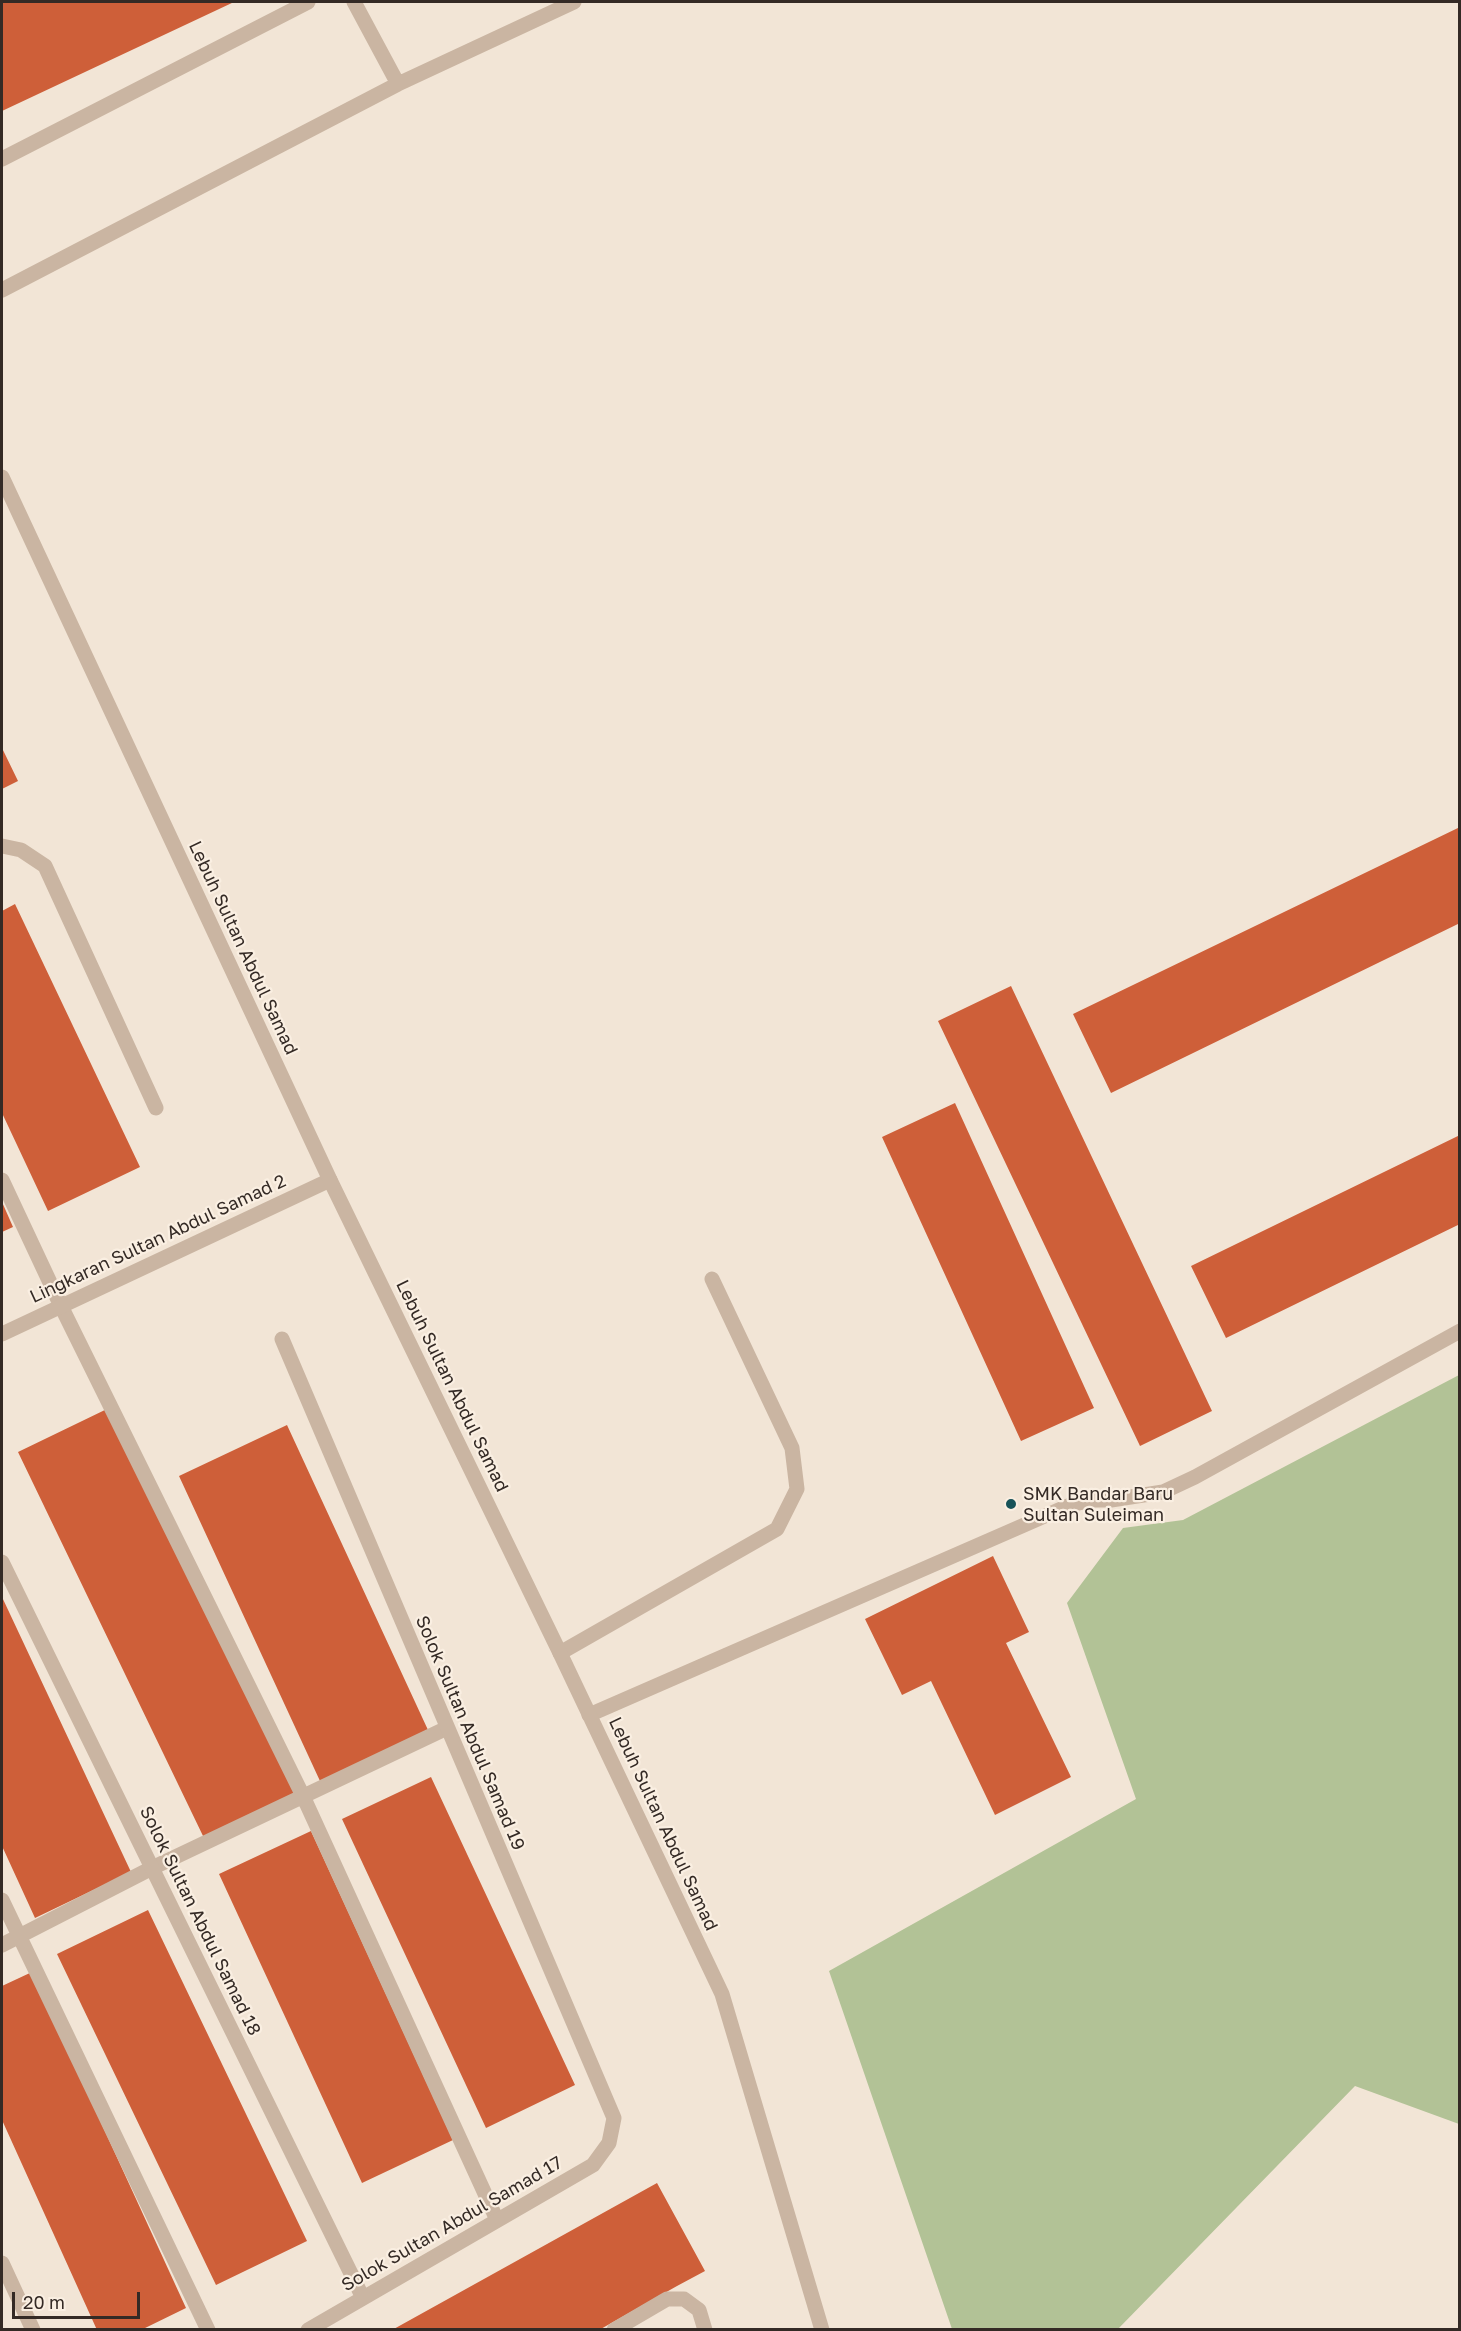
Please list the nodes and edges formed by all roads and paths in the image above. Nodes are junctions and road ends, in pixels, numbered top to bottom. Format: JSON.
{"nodes":[{"id":1,"x":308,"y":2,"type":"edge"},
{"id":2,"x":354,"y":2,"type":"edge"},
{"id":3,"x":574,"y":2,"type":"edge"},
{"id":4,"x":398,"y":84,"type":"junction"},
{"id":5,"x":2,"y":159,"type":"edge"},
{"id":6,"x":2,"y":290,"type":"edge"},
{"id":7,"x":2,"y":477,"type":"edge"},
{"id":8,"x":2,"y":846,"type":"edge"},
{"id":9,"x":156,"y":1108,"type":"dead end"},
{"id":10,"x":2,"y":1180,"type":"edge"},
{"id":11,"x":330,"y":1180,"type":"junction"},
{"id":12,"x":712,"y":1279,"type":"dead end"},
{"id":13,"x":61,"y":1306,"type":"junction"},
{"id":14,"x":1460,"y":1331,"type":"edge"},
{"id":15,"x":2,"y":1334,"type":"edge"},
{"id":16,"x":282,"y":1339,"type":"dead end"},
{"id":17,"x":2,"y":1562,"type":"edge"},
{"id":18,"x":560,"y":1653,"type":"junction"},
{"id":19,"x":589,"y":1715,"type":"junction"},
{"id":20,"x":447,"y":1728,"type":"junction"},
{"id":21,"x":303,"y":1796,"type":"junction"},
{"id":22,"x":152,"y":1868,"type":"junction"},
{"id":23,"x":2,"y":1900,"type":"edge"},
{"id":24,"x":19,"y":1936,"type":"junction"},
{"id":25,"x":2,"y":1945,"type":"edge"},
{"id":26,"x":609,"y":2143,"type":"joint"},
{"id":27,"x":497,"y":2220,"type":"junction"},
{"id":28,"x":2,"y":2263,"type":"edge"},
{"id":29,"x":363,"y":2298,"type":"junction"},
{"id":30,"x":33,"y":2330,"type":"edge"},
{"id":31,"x":208,"y":2330,"type":"edge"},
{"id":32,"x":308,"y":2330,"type":"edge"},
{"id":33,"x":614,"y":2330,"type":"edge"},
{"id":34,"x":705,"y":2330,"type":"edge"},
{"id":35,"x":822,"y":2330,"type":"edge"}],
"edges":[{"from":1,"to":5,"type":"street"},
{"from":2,"to":4,"type":"street"},
{"from":3,"to":4,"type":"street"},
{"from":4,"to":6,"type":"street"},
{"from":7,"to":11,"type":"street","name":"Lebuh Sultan Abdul Samad"},
{"from":8,"to":9,"type":"street"},
{"from":10,"to":13,"type":"street"},
{"from":11,"to":13,"type":"street","name":"Lingkaran Sultan Abdul Samad 2"},
{"from":11,"to":18,"type":"street","name":"Lebuh Sultan Abdul Samad"},
{"from":12,"to":18,"type":"street"},
{"from":13,"to":15,"type":"street","name":"Lingkaran Sultan Abdul Samad 2"},
{"from":13,"to":21,"type":"street"},
{"from":14,"to":19,"type":"street"},
{"from":16,"to":20,"type":"street","name":"Solok Sultan Abdul Samad 19"},
{"from":17,"to":22,"type":"street","name":"Solok Sultan Abdul Samad 18"},
{"from":18,"to":19,"type":"street","name":"Lebuh Sultan Abdul Samad"},
{"from":19,"to":35,"type":"street","name":"Lebuh Sultan Abdul Samad"},
{"from":20,"to":21,"type":"street"},
{"from":20,"to":26,"type":"street","name":"Solok Sultan Abdul Samad 19"},
{"from":21,"to":22,"type":"street"},
{"from":21,"to":27,"type":"street"},
{"from":22,"to":24,"type":"street"},
{"from":22,"to":29,"type":"street","name":"Solok Sultan Abdul Samad 18"},
{"from":23,"to":24,"type":"street"},
{"from":24,"to":25,"type":"street"},
{"from":24,"to":31,"type":"street"},
{"from":26,"to":27,"type":"street","name":"Solok Sultan Abdul Samad 17"},
{"from":27,"to":29,"type":"street","name":"Solok Sultan Abdul Samad 17"},
{"from":28,"to":30,"type":"street"},
{"from":29,"to":32,"type":"street","name":"Solok Sultan Abdul Samad 17"},
{"from":33,"to":34,"type":"street"}]}
